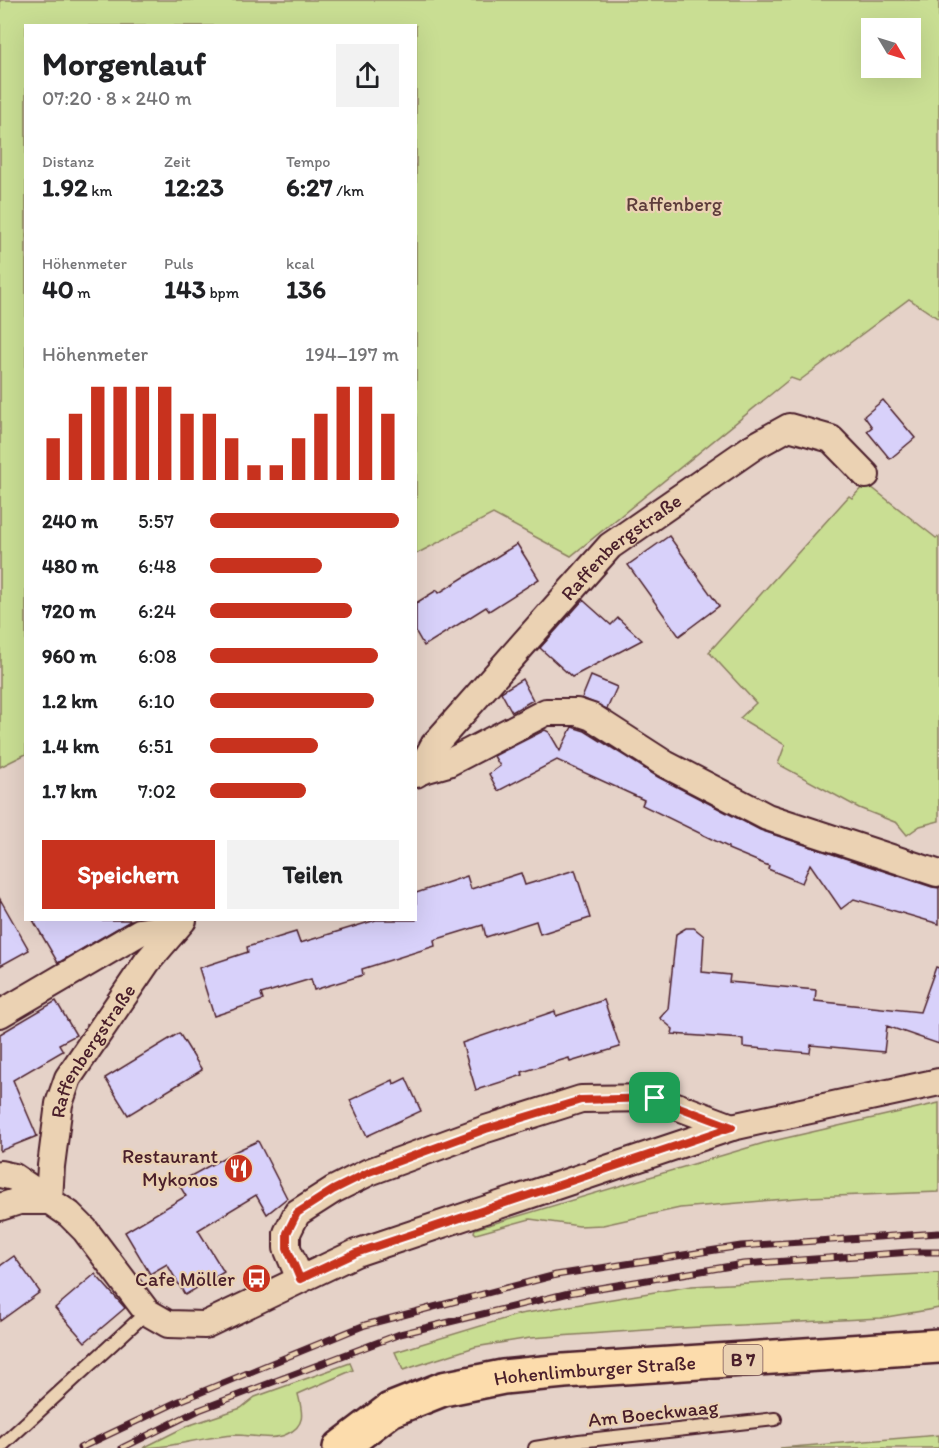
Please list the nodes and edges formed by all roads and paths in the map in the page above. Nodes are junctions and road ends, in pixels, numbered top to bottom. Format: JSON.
{"nodes":[{"id":1,"x":866,"y":475,"type":"dead end"},
{"id":2,"x":418,"y":772,"type":"edge"},
{"id":3,"x":937,"y":873,"type":"dead end"},
{"id":4,"x":180,"y":923,"type":"edge"},
{"id":5,"x":0,"y":1014,"type":"edge"},
{"id":6,"x":939,"y":1082,"type":"edge"},
{"id":7,"x":732,"y":1127,"type":"junction"},
{"id":8,"x":0,"y":1174,"type":"edge"},
{"id":9,"x":49,"y":1201,"type":"junction"},
{"id":10,"x":0,"y":1207,"type":"edge"},
{"id":11,"x":300,"y":1279,"type":"junction"},
{"id":12,"x":147,"y":1312,"type":"junction"},
{"id":13,"x":930,"y":1347,"type":"edge"},
{"id":14,"x":776,"y":1419,"type":"dead end"},
{"id":15,"x":0,"y":1447,"type":"edge"},
{"id":16,"x":340,"y":1448,"type":"edge"},
{"id":17,"x":535,"y":1448,"type":"edge"}],
"edges":[{"from":1,"to":2,"type":"street","name":"Raffenbergstraße"},
{"from":2,"to":3,"type":"street","name":"Raffenbergstraße"},
{"from":4,"to":5,"type":"street"},
{"from":4,"to":9,"type":"street","name":"Raffenbergstraße"},
{"from":6,"to":7,"type":"street"},
{"from":7,"to":11,"type":"street"},
{"from":7,"to":11,"type":"street"},
{"from":8,"to":9,"type":"street"},
{"from":9,"to":10,"type":"street"},
{"from":9,"to":12,"type":"street"},
{"from":11,"to":12,"type":"street"},
{"from":12,"to":15,"type":"lane"},
{"from":13,"to":16,"type":"main road","name":"Hohenlimburger Straße","number":"B 7"},
{"from":14,"to":17,"type":"lane","name":"Am Boeckwaag"}]}
